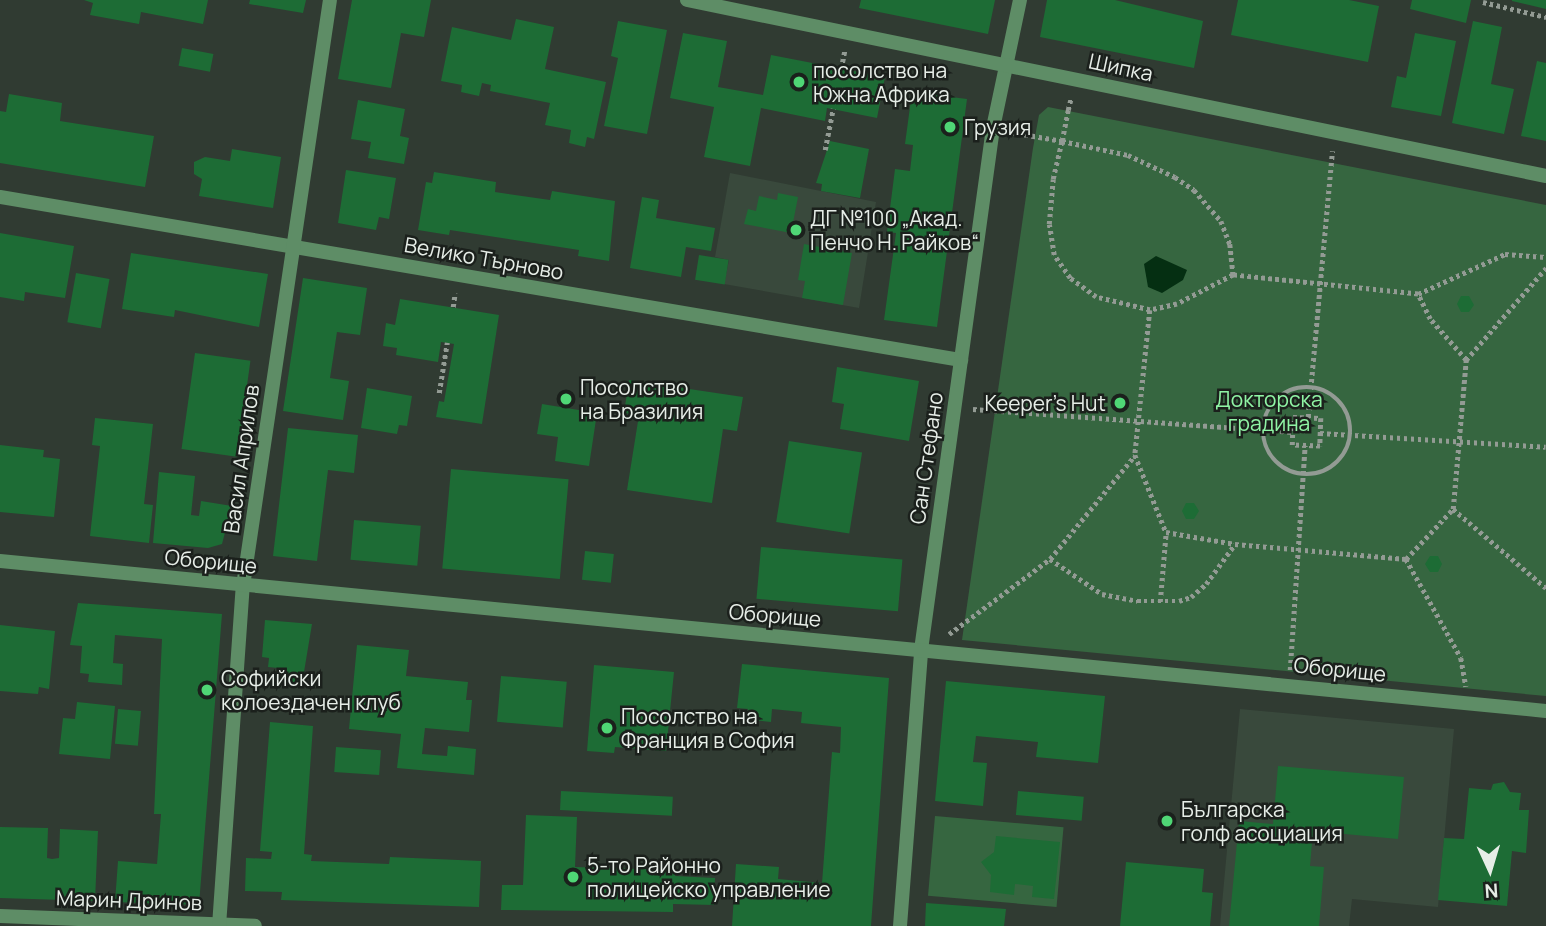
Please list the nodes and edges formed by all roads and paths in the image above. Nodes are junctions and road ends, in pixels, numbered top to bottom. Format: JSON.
{"nodes":[{"id":1,"x":330,"y":0,"type":"edge"},
{"id":2,"x":687,"y":0,"type":"edge"},
{"id":3,"x":1020,"y":0,"type":"edge"},
{"id":4,"x":1483,"y":2,"type":"edge"},
{"id":5,"x":1546,"y":17,"type":"edge"},
{"id":6,"x":1005,"y":65,"type":"junction"},
{"id":7,"x":1075,"y":79,"type":"junction"},
{"id":8,"x":833,"y":109,"type":"dead end"},
{"id":9,"x":993,"y":128,"type":"junction"},
{"id":10,"x":1334,"y":132,"type":"junction"},
{"id":11,"x":1062,"y":141,"type":"junction"},
{"id":12,"x":825,"y":150,"type":"dead end"},
{"id":13,"x":1546,"y":176,"type":"edge"},
{"id":14,"x":0,"y":197,"type":"edge"},
{"id":15,"x":294,"y":247,"type":"junction"},
{"id":16,"x":1546,"y":257,"type":"edge"},
{"id":17,"x":1546,"y":268,"type":"edge"},
{"id":18,"x":1233,"y":275,"type":"junction"},
{"id":19,"x":1319,"y":284,"type":"junction"},
{"id":20,"x":1418,"y":294,"type":"junction"},
{"id":21,"x":1150,"y":310,"type":"junction"},
{"id":22,"x":447,"y":343,"type":"dead end"},
{"id":23,"x":1466,"y":359,"type":"junction"},
{"id":24,"x":961,"y":360,"type":"junction"},
{"id":25,"x":1310,"y":387,"type":"junction"},
{"id":26,"x":439,"y":393,"type":"dead end"},
{"id":27,"x":955,"y":407,"type":"junction"},
{"id":28,"x":1308,"y":417,"type":"junction"},
{"id":29,"x":1139,"y":422,"type":"junction"},
{"id":30,"x":1263,"y":431,"type":"junction"},
{"id":31,"x":1293,"y":432,"type":"junction"},
{"id":32,"x":1320,"y":433,"type":"junction"},
{"id":33,"x":1351,"y":435,"type":"junction"},
{"id":34,"x":1458,"y":440,"type":"junction"},
{"id":35,"x":1306,"y":446,"type":"junction"},
{"id":36,"x":1546,"y":447,"type":"edge"},
{"id":37,"x":1135,"y":455,"type":"junction"},
{"id":38,"x":1304,"y":474,"type":"junction"},
{"id":39,"x":1453,"y":509,"type":"junction"},
{"id":40,"x":1166,"y":532,"type":"junction"},
{"id":41,"x":1235,"y":544,"type":"junction"},
{"id":42,"x":1301,"y":548,"type":"junction"},
{"id":43,"x":1050,"y":559,"type":"junction"},
{"id":44,"x":1406,"y":559,"type":"junction"},
{"id":45,"x":0,"y":561,"type":"edge"},
{"id":46,"x":243,"y":586,"type":"junction"},
{"id":47,"x":1546,"y":588,"type":"edge"},
{"id":48,"x":1160,"y":602,"type":"junction"},
{"id":49,"x":921,"y":650,"type":"junction"},
{"id":50,"x":1288,"y":685,"type":"junction"},
{"id":51,"x":1468,"y":703,"type":"junction"},
{"id":52,"x":1546,"y":711,"type":"edge"},
{"id":53,"x":0,"y":916,"type":"edge"},
{"id":54,"x":219,"y":925,"type":"edge"},
{"id":55,"x":255,"y":926,"type":"edge"},
{"id":56,"x":900,"y":926,"type":"edge"}],
"edges":[{"from":1,"to":15,"type":"street","name":"Васил Априлов"},
{"from":2,"to":6,"type":"street","name":"Шипка"},
{"from":3,"to":6,"type":"street","name":"Сан Стефано"},
{"from":4,"to":5,"type":"path"},
{"from":6,"to":7,"type":"street","name":"Шипка"},
{"from":6,"to":9,"type":"street","name":"Сан Стефано"},
{"from":7,"to":10,"type":"street","name":"Шипка"},
{"from":7,"to":11,"type":"path"},
{"from":8,"to":12,"type":"path"},
{"from":9,"to":11,"type":"path"},
{"from":9,"to":24,"type":"street","name":"Сан Стефано"},
{"from":10,"to":13,"type":"street","name":"Шипка"},
{"from":10,"to":19,"type":"path"},
{"from":11,"to":18,"type":"path"},
{"from":11,"to":21,"type":"path"},
{"from":14,"to":15,"type":"street","name":"Велико Търново"},
{"from":15,"to":24,"type":"street","name":"Велико Търново"},
{"from":15,"to":46,"type":"street","name":"Васил Априлов"},
{"from":16,"to":20,"type":"path"},
{"from":17,"to":23,"type":"path"},
{"from":18,"to":19,"type":"path"},
{"from":18,"to":21,"type":"path"},
{"from":19,"to":20,"type":"path"},
{"from":19,"to":25,"type":"path"},
{"from":20,"to":23,"type":"path"},
{"from":21,"to":29,"type":"path"},
{"from":22,"to":26,"type":"path"},
{"from":23,"to":34,"type":"path"},
{"from":24,"to":27,"type":"street","name":"Сан Стефано"},
{"from":25,"to":28,"type":"path"},
{"from":25,"to":30,"type":"path"},
{"from":25,"to":33,"type":"path"},
{"from":27,"to":29,"type":"path"},
{"from":27,"to":49,"type":"street","name":"Сан Стефано"},
{"from":28,"to":31,"type":"path"},
{"from":28,"to":32,"type":"path"},
{"from":29,"to":30,"type":"path"},
{"from":29,"to":37,"type":"path"},
{"from":30,"to":31,"type":"path"},
{"from":30,"to":38,"type":"path"},
{"from":31,"to":35,"type":"path"},
{"from":32,"to":33,"type":"path"},
{"from":32,"to":35,"type":"path"},
{"from":33,"to":34,"type":"path"},
{"from":33,"to":38,"type":"path"},
{"from":34,"to":36,"type":"path"},
{"from":34,"to":39,"type":"path"},
{"from":35,"to":38,"type":"path"},
{"from":37,"to":40,"type":"path"},
{"from":37,"to":43,"type":"path"},
{"from":38,"to":42,"type":"path"},
{"from":39,"to":44,"type":"path"},
{"from":39,"to":47,"type":"path"},
{"from":40,"to":41,"type":"path"},
{"from":40,"to":48,"type":"path"},
{"from":41,"to":42,"type":"path"},
{"from":41,"to":48,"type":"path"},
{"from":42,"to":44,"type":"path"},
{"from":42,"to":50,"type":"path"},
{"from":43,"to":48,"type":"path"},
{"from":43,"to":49,"type":"path"},
{"from":44,"to":51,"type":"path"},
{"from":45,"to":46,"type":"street","name":"Оборище"},
{"from":46,"to":49,"type":"street","name":"Оборище"},
{"from":46,"to":54,"type":"street","name":"Васил Априлов"},
{"from":49,"to":50,"type":"street","name":"Оборище"},
{"from":49,"to":56,"type":"street","name":"Сан Стефано"},
{"from":50,"to":51,"type":"street","name":"Оборище"},
{"from":51,"to":52,"type":"street","name":"Оборище"},
{"from":53,"to":54,"type":"street","name":"Марин Дринов"},
{"from":54,"to":55,"type":"street","name":"Марин Дринов"}]}
